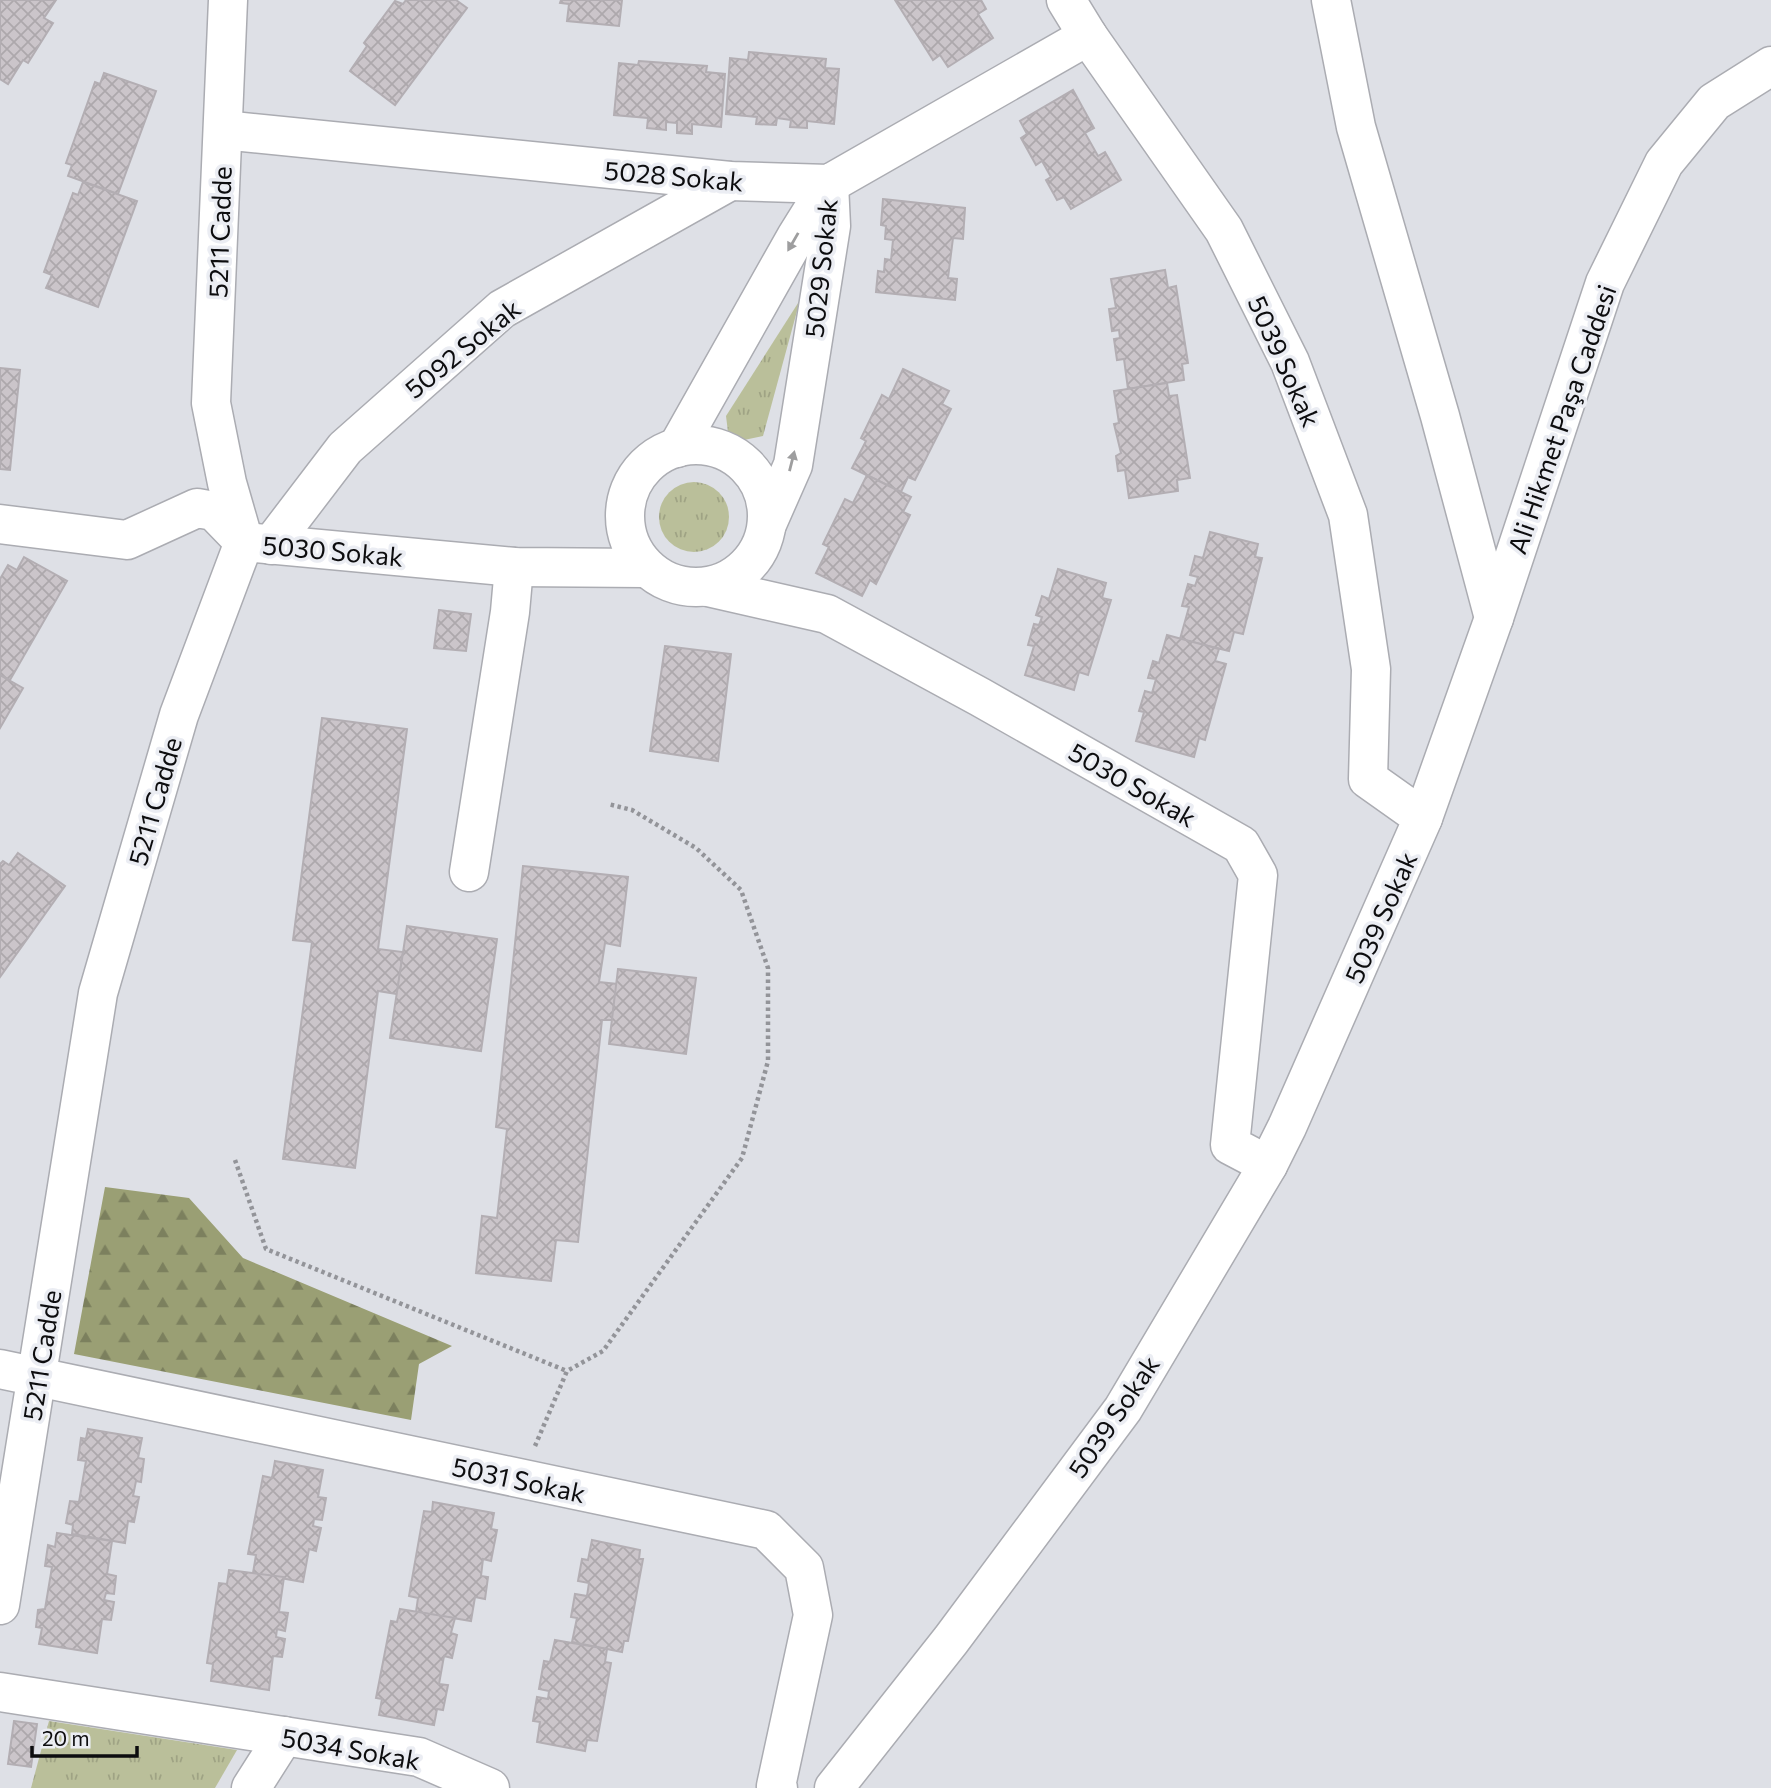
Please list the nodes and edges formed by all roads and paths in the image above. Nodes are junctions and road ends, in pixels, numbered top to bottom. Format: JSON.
{"nodes":[{"id":1,"x":229,"y":0,"type":"edge"},
{"id":2,"x":1066,"y":0,"type":"edge"},
{"id":3,"x":1331,"y":0,"type":"edge"},
{"id":4,"x":1088,"y":36,"type":"junction"},
{"id":5,"x":1771,"y":66,"type":"edge"},
{"id":6,"x":223,"y":130,"type":"junction"},
{"id":7,"x":730,"y":181,"type":"junction"},
{"id":8,"x":830,"y":184,"type":"junction"},
{"id":9,"x":677,"y":448,"type":"junction"},
{"id":10,"x":0,"y":524,"type":"edge"},
{"id":11,"x":767,"y":524,"type":"junction"},
{"id":12,"x":258,"y":543,"type":"junction"},
{"id":13,"x":514,"y":566,"type":"junction"},
{"id":14,"x":645,"y":568,"type":"junction"},
{"id":15,"x":708,"y":587,"type":"junction"},
{"id":16,"x":1494,"y":618,"type":"junction"},
{"id":17,"x":608,"y":804,"type":"dead end"},
{"id":18,"x":1423,"y":818,"type":"junction"},
{"id":19,"x":469,"y":872,"type":"dead end"},
{"id":20,"x":235,"y":1160,"type":"dead end"},
{"id":21,"x":1268,"y":1165,"type":"junction"},
{"id":22,"x":0,"y":1369,"type":"edge"},
{"id":23,"x":567,"y":1371,"type":"junction"},
{"id":24,"x":37,"y":1378,"type":"junction"},
{"id":25,"x":521,"y":1479,"type":"junction"},
{"id":26,"x":0,"y":1605,"type":"edge"},
{"id":27,"x":0,"y":1692,"type":"edge"},
{"id":28,"x":284,"y":1736,"type":"junction"},
{"id":29,"x":251,"y":1788,"type":"edge"},
{"id":30,"x":490,"y":1788,"type":"edge"},
{"id":31,"x":778,"y":1788,"type":"edge"},
{"id":32,"x":834,"y":1788,"type":"edge"}],
"edges":[{"from":1,"to":6,"type":"street","name":"5211 Cadde"},
{"from":2,"to":4,"type":"street","name":"5039 Sokak"},
{"from":3,"to":16,"type":"street"},
{"from":4,"to":8,"type":"street"},
{"from":4,"to":18,"type":"street","name":"5039 Sokak"},
{"from":5,"to":16,"type":"street","name":"Ali Hikmet Paşa Caddesi"},
{"from":6,"to":7,"type":"street","name":"5028 Sokak"},
{"from":6,"to":12,"type":"street","name":"5211 Cadde"},
{"from":7,"to":8,"type":"street","name":"5028 Sokak"},
{"from":7,"to":12,"type":"street","name":"5092 Sokak"},
{"from":8,"to":9,"type":"street","name":"5029 Sokak","one_way":true},
{"from":11,"to":8,"type":"street","name":"5029 Sokak","one_way":true},
{"from":9,"to":11,"type":"street"},
{"from":9,"to":14,"type":"street"},
{"from":10,"to":12,"type":"street","name":"5030 Sokak"},
{"from":11,"to":15,"type":"street"},
{"from":12,"to":13,"type":"street","name":"5030 Sokak"},
{"from":12,"to":24,"type":"street","name":"5211 Cadde"},
{"from":13,"to":14,"type":"street","name":"5030 Sokak"},
{"from":13,"to":19,"type":"street"},
{"from":14,"to":15,"type":"street"},
{"from":15,"to":21,"type":"street","name":"5030 Sokak"},
{"from":16,"to":18,"type":"street","name":"Ali Hikmet Paşa Caddesi"},
{"from":17,"to":23,"type":"path"},
{"from":18,"to":21,"type":"street","name":"5039 Sokak"},
{"from":20,"to":23,"type":"path"},
{"from":21,"to":32,"type":"street","name":"5039 Sokak"},
{"from":22,"to":24,"type":"street","name":"5031 Sokak"},
{"from":23,"to":25,"type":"path"},
{"from":24,"to":25,"type":"street","name":"5031 Sokak"},
{"from":24,"to":26,"type":"street","name":"5211 Cadde"},
{"from":25,"to":31,"type":"street","name":"5031 Sokak"},
{"from":27,"to":28,"type":"street","name":"5034 Sokak"},
{"from":28,"to":29,"type":"street"},
{"from":28,"to":30,"type":"street","name":"5034 Sokak"}]}
